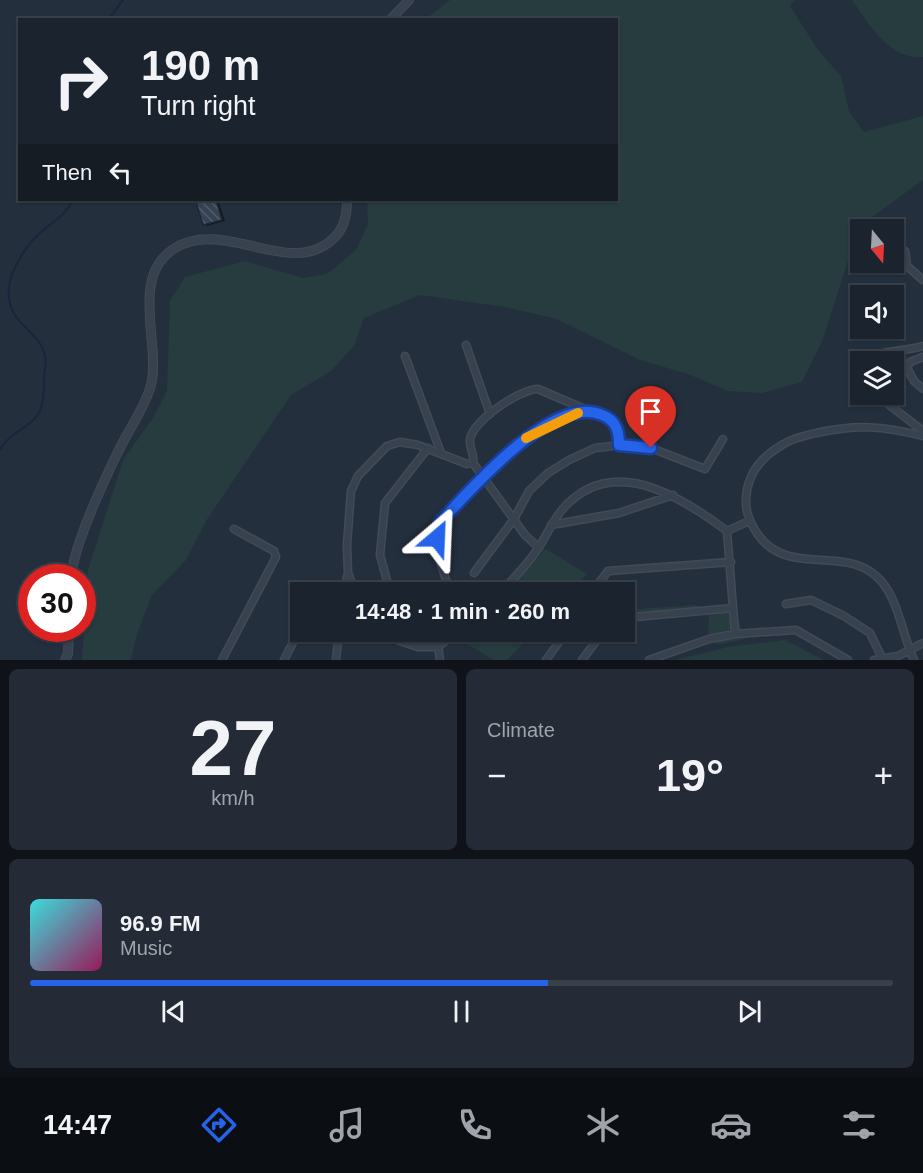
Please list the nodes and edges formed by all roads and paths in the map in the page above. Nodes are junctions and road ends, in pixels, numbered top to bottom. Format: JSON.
{"nodes":[{"id":1,"x":409,"y":0,"type":"edge"},
{"id":2,"x":392,"y":18,"type":"edge"},
{"id":3,"x":347,"y":201,"type":"edge"},
{"id":4,"x":905,"y":251,"type":"dead end"},
{"id":5,"x":923,"y":280,"type":"edge"},
{"id":6,"x":466,"y":345,"type":"dead end"},
{"id":7,"x":923,"y":346,"type":"edge"},
{"id":8,"x":904,"y":352,"type":"edge"},
{"id":9,"x":405,"y":356,"type":"dead end"},
{"id":10,"x":923,"y":357,"type":"edge"},
{"id":11,"x":923,"y":389,"type":"edge"},
{"id":12,"x":889,"y":405,"type":"edge"},
{"id":13,"x":587,"y":410,"type":"junction"},
{"id":14,"x":490,"y":414,"type":"junction"},
{"id":15,"x":923,"y":431,"type":"edge"},
{"id":16,"x":923,"y":436,"type":"edge"},
{"id":17,"x":723,"y":439,"type":"dead end"},
{"id":18,"x":619,"y":445,"type":"junction"},
{"id":19,"x":428,"y":448,"type":"junction"},
{"id":20,"x":441,"y":453,"type":"junction"},
{"id":21,"x":473,"y":463,"type":"junction"},
{"id":22,"x":483,"y":477,"type":"junction"},
{"id":23,"x":673,"y":495,"type":"junction"},
{"id":24,"x":514,"y":519,"type":"junction"},
{"id":25,"x":749,"y":521,"type":"junction"},
{"id":26,"x":551,"y":525,"type":"junction"},
{"id":27,"x":234,"y":529,"type":"dead end"},
{"id":28,"x":727,"y":531,"type":"junction"},
{"id":29,"x":538,"y":548,"type":"junction"},
{"id":30,"x":731,"y":562,"type":"junction"},
{"id":31,"x":72,"y":564,"type":"edge"},
{"id":32,"x":348,"y":573,"type":"junction"},
{"id":33,"x":474,"y":573,"type":"dead end"},
{"id":34,"x":346,"y":582,"type":"edge"},
{"id":35,"x":351,"y":582,"type":"edge"},
{"id":36,"x":387,"y":582,"type":"edge"},
{"id":37,"x":447,"y":582,"type":"edge"},
{"id":38,"x":509,"y":582,"type":"edge"},
{"id":39,"x":600,"y":582,"type":"edge"},
{"id":40,"x":786,"y":604,"type":"dead end"},
{"id":41,"x":733,"y":608,"type":"junction"},
{"id":42,"x":635,"y":617,"type":"edge"},
{"id":43,"x":735,"y":634,"type":"junction"},
{"id":44,"x":67,"y":642,"type":"edge"},
{"id":45,"x":293,"y":642,"type":"edge"},
{"id":46,"x":338,"y":642,"type":"edge"},
{"id":47,"x":403,"y":642,"type":"edge"},
{"id":48,"x":444,"y":642,"type":"edge"},
{"id":49,"x":559,"y":642,"type":"edge"},
{"id":50,"x":596,"y":642,"type":"edge"},
{"id":51,"x":923,"y":642,"type":"edge"},
{"id":52,"x":438,"y":647,"type":"junction"},
{"id":53,"x":910,"y":651,"type":"junction"},
{"id":54,"x":882,"y":658,"type":"junction"},
{"id":55,"x":65,"y":660,"type":"edge"},
{"id":56,"x":222,"y":660,"type":"edge"},
{"id":57,"x":284,"y":660,"type":"edge"},
{"id":58,"x":336,"y":660,"type":"edge"},
{"id":59,"x":440,"y":660,"type":"edge"},
{"id":60,"x":546,"y":660,"type":"edge"},
{"id":61,"x":582,"y":660,"type":"edge"},
{"id":62,"x":649,"y":660,"type":"edge"},
{"id":63,"x":848,"y":660,"type":"edge"},
{"id":64,"x":874,"y":660,"type":"edge"},
{"id":65,"x":914,"y":660,"type":"edge"}],
"edges":[{"from":1,"to":2,"type":"street"},
{"from":3,"to":31,"type":"street"},
{"from":4,"to":5,"type":"street"},
{"from":6,"to":14,"type":"street"},
{"from":7,"to":8,"type":"street"},
{"from":9,"to":20,"type":"street"},
{"from":10,"to":11,"type":"street"},
{"from":12,"to":15,"type":"street"},
{"from":13,"to":14,"type":"street"},
{"from":13,"to":18,"type":"street"},
{"from":13,"to":22,"type":"street"},
{"from":14,"to":21,"type":"street"},
{"from":16,"to":25,"type":"street"},
{"from":17,"to":18,"type":"street"},
{"from":18,"to":24,"type":"street"},
{"from":19,"to":20,"type":"street"},
{"from":19,"to":32,"type":"street"},
{"from":19,"to":36,"type":"street"},
{"from":20,"to":21,"type":"street"},
{"from":21,"to":22,"type":"street"},
{"from":22,"to":24,"type":"street"},
{"from":22,"to":37,"type":"street"},
{"from":23,"to":26,"type":"street"},
{"from":23,"to":26,"type":"street"},
{"from":23,"to":28,"type":"street"},
{"from":24,"to":29,"type":"street"},
{"from":24,"to":33,"type":"street"},
{"from":25,"to":28,"type":"street"},
{"from":25,"to":53,"type":"street"},
{"from":26,"to":29,"type":"street"},
{"from":27,"to":56,"type":"street"},
{"from":28,"to":30,"type":"street"},
{"from":29,"to":38,"type":"street"},
{"from":30,"to":39,"type":"street"},
{"from":30,"to":41,"type":"street"},
{"from":32,"to":34,"type":"street"},
{"from":32,"to":35,"type":"street"},
{"from":40,"to":54,"type":"street"},
{"from":41,"to":42,"type":"street"},
{"from":41,"to":43,"type":"street"},
{"from":43,"to":62,"type":"street"},
{"from":43,"to":63,"type":"street"},
{"from":44,"to":55,"type":"street"},
{"from":45,"to":57,"type":"street"},
{"from":46,"to":58,"type":"street"},
{"from":47,"to":52,"type":"street"},
{"from":48,"to":52,"type":"street"},
{"from":49,"to":60,"type":"street"},
{"from":50,"to":61,"type":"street"},
{"from":51,"to":53,"type":"street"},
{"from":52,"to":59,"type":"street"},
{"from":53,"to":54,"type":"street"},
{"from":53,"to":65,"type":"street"},
{"from":54,"to":64,"type":"street"}]}
